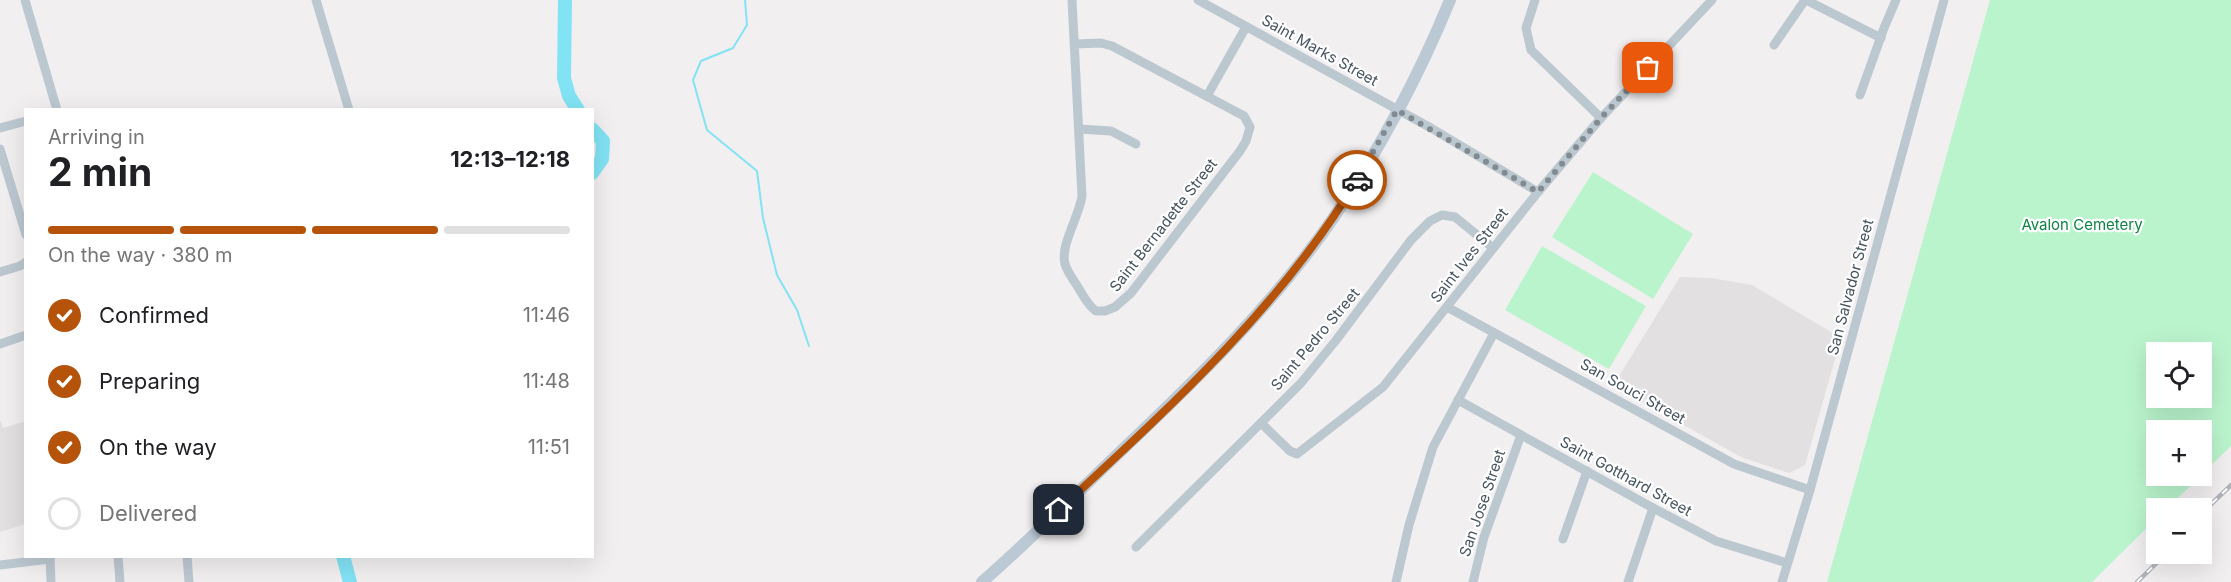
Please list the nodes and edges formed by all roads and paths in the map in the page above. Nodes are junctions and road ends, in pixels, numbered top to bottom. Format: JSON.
{"nodes":[{"id":1,"x":24,"y":0,"type":"edge"},
{"id":2,"x":316,"y":0,"type":"edge"},
{"id":3,"x":1072,"y":0,"type":"edge"},
{"id":4,"x":1198,"y":0,"type":"edge"},
{"id":5,"x":1450,"y":0,"type":"edge"},
{"id":6,"x":1535,"y":0,"type":"edge"},
{"id":7,"x":1712,"y":0,"type":"edge"},
{"id":8,"x":1806,"y":0,"type":"edge"},
{"id":9,"x":1896,"y":0,"type":"edge"},
{"id":10,"x":1944,"y":0,"type":"edge"},
{"id":11,"x":1246,"y":27,"type":"junction"},
{"id":12,"x":1881,"y":38,"type":"junction"},
{"id":13,"x":1075,"y":44,"type":"junction"},
{"id":14,"x":1774,"y":45,"type":"dead end"},
{"id":15,"x":1860,"y":95,"type":"dead end"},
{"id":16,"x":1207,"y":96,"type":"junction"},
{"id":17,"x":56,"y":108,"type":"edge"},
{"id":18,"x":348,"y":108,"type":"edge"},
{"id":19,"x":1397,"y":110,"type":"junction"},
{"id":20,"x":1601,"y":118,"type":"junction"},
{"id":21,"x":24,"y":122,"type":"edge"},
{"id":22,"x":0,"y":128,"type":"edge"},
{"id":23,"x":1079,"y":129,"type":"junction"},
{"id":24,"x":1136,"y":144,"type":"dead end"},
{"id":25,"x":0,"y":149,"type":"edge"},
{"id":26,"x":1538,"y":192,"type":"junction"},
{"id":27,"x":24,"y":228,"type":"edge"},
{"id":28,"x":1493,"y":248,"type":"junction"},
{"id":29,"x":24,"y":263,"type":"edge"},
{"id":30,"x":0,"y":272,"type":"edge"},
{"id":31,"x":1447,"y":307,"type":"junction"},
{"id":32,"x":1494,"y":333,"type":"junction"},
{"id":33,"x":24,"y":336,"type":"edge"},
{"id":34,"x":0,"y":344,"type":"edge"},
{"id":35,"x":1458,"y":400,"type":"junction"},
{"id":36,"x":1261,"y":423,"type":"junction"},
{"id":37,"x":1521,"y":435,"type":"junction"},
{"id":38,"x":1587,"y":471,"type":"junction"},
{"id":39,"x":1810,"y":490,"type":"junction"},
{"id":40,"x":1653,"y":508,"type":"junction"},
{"id":41,"x":1563,"y":539,"type":"dead end"},
{"id":42,"x":1136,"y":548,"type":"dead end"},
{"id":43,"x":50,"y":558,"type":"edge"},
{"id":44,"x":118,"y":558,"type":"edge"},
{"id":45,"x":187,"y":558,"type":"edge"},
{"id":46,"x":1787,"y":563,"type":"junction"},
{"id":47,"x":0,"y":565,"type":"edge"},
{"id":48,"x":51,"y":582,"type":"edge"},
{"id":49,"x":120,"y":582,"type":"edge"},
{"id":50,"x":189,"y":582,"type":"edge"},
{"id":51,"x":982,"y":582,"type":"edge"},
{"id":52,"x":1396,"y":582,"type":"edge"},
{"id":53,"x":1473,"y":582,"type":"edge"},
{"id":54,"x":1628,"y":582,"type":"edge"},
{"id":55,"x":1782,"y":582,"type":"edge"}],
"edges":[{"from":1,"to":17,"type":"street"},
{"from":2,"to":18,"type":"street"},
{"from":3,"to":13,"type":"street","name":"Saint Bernadette Street"},
{"from":4,"to":11,"type":"street","name":"Saint Marks Street"},
{"from":5,"to":19,"type":"main road"},
{"from":6,"to":20,"type":"street"},
{"from":7,"to":20,"type":"street","name":"Saint Ives Street"},
{"from":8,"to":12,"type":"street"},
{"from":8,"to":14,"type":"street"},
{"from":9,"to":12,"type":"street"},
{"from":10,"to":39,"type":"street","name":"San Salvador Street"},
{"from":11,"to":16,"type":"street"},
{"from":11,"to":19,"type":"street","name":"Saint Marks Street"},
{"from":12,"to":15,"type":"street"},
{"from":13,"to":16,"type":"street"},
{"from":13,"to":23,"type":"street","name":"Saint Bernadette Street"},
{"from":16,"to":23,"type":"street","name":"Saint Bernadette Street"},
{"from":19,"to":26,"type":"street","name":"Saint Marks Street"},
{"from":19,"to":51,"type":"main road"},
{"from":20,"to":26,"type":"street","name":"Saint Ives Street"},
{"from":21,"to":22,"type":"street"},
{"from":23,"to":24,"type":"street"},
{"from":25,"to":27,"type":"street"},
{"from":26,"to":28,"type":"street","name":"Saint Ives Street"},
{"from":28,"to":31,"type":"street","name":"Saint Ives Street"},
{"from":28,"to":36,"type":"street","name":"Saint Pedro Street"},
{"from":29,"to":30,"type":"street"},
{"from":31,"to":32,"type":"street","name":"San Souci Street"},
{"from":31,"to":36,"type":"street","name":"Saint Ives Street"},
{"from":32,"to":35,"type":"street"},
{"from":32,"to":39,"type":"street","name":"San Souci Street"},
{"from":33,"to":34,"type":"street"},
{"from":35,"to":37,"type":"street","name":"Saint Gotthard Street"},
{"from":35,"to":52,"type":"street"},
{"from":36,"to":42,"type":"street","name":"Saint Pedro Street"},
{"from":37,"to":38,"type":"street","name":"Saint Gotthard Street"},
{"from":37,"to":53,"type":"street","name":"San Jose Street"},
{"from":38,"to":40,"type":"street","name":"Saint Gotthard Street"},
{"from":38,"to":41,"type":"street"},
{"from":39,"to":46,"type":"street","name":"San Salvador Street"},
{"from":40,"to":46,"type":"street","name":"Saint Gotthard Street"},
{"from":40,"to":54,"type":"street"},
{"from":43,"to":47,"type":"street"},
{"from":43,"to":48,"type":"street"},
{"from":44,"to":49,"type":"street"},
{"from":45,"to":50,"type":"street"},
{"from":46,"to":55,"type":"street","name":"San Salvador Street"}]}
